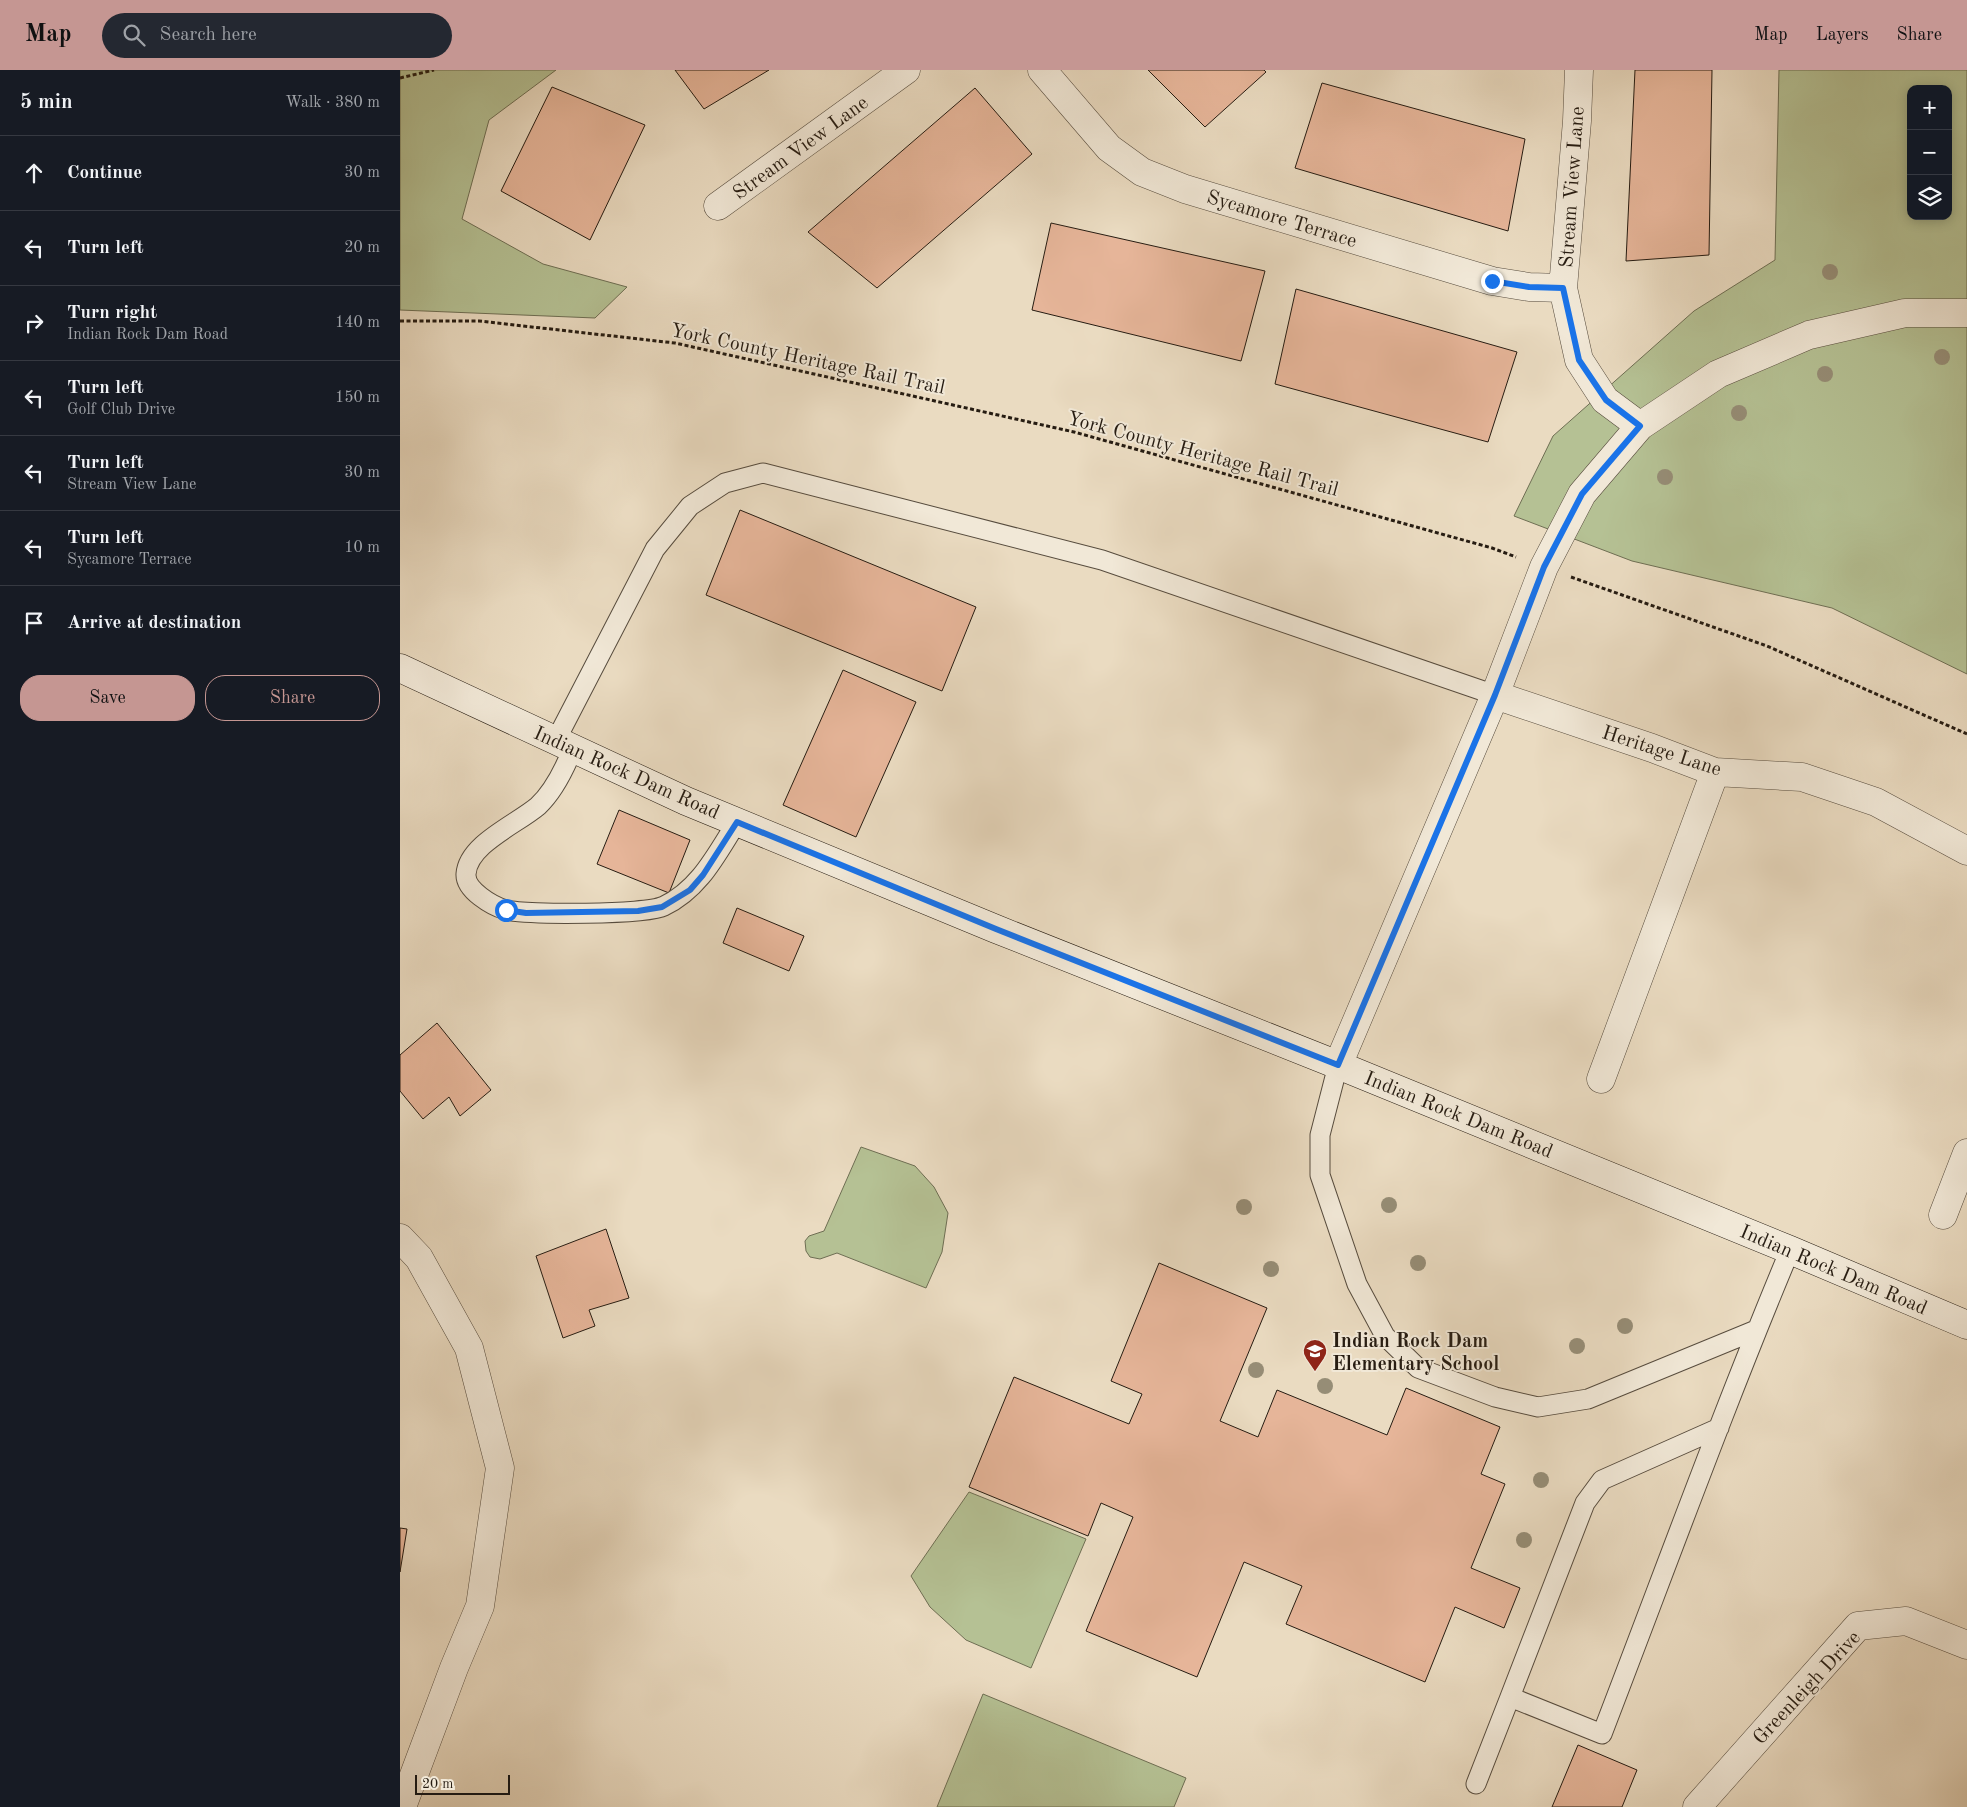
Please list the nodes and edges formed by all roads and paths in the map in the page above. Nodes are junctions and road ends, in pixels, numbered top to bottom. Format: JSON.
{"nodes":[{"id":1,"x":434,"y":70,"type":"edge"},
{"id":2,"x":906,"y":70,"type":"edge"},
{"id":3,"x":1042,"y":70,"type":"edge"},
{"id":4,"x":1579,"y":70,"type":"edge"},
{"id":5,"x":400,"y":78,"type":"edge"},
{"id":6,"x":718,"y":206,"type":"dead end"},
{"id":7,"x":1563,"y":288,"type":"junction"},
{"id":8,"x":1967,"y":313,"type":"edge"},
{"id":9,"x":400,"y":321,"type":"edge"},
{"id":10,"x":1640,"y":426,"type":"junction"},
{"id":11,"x":1544,"y":567,"type":"junction"},
{"id":12,"x":400,"y":668,"type":"edge"},
{"id":13,"x":1495,"y":695,"type":"junction"},
{"id":14,"x":1967,"y":734,"type":"edge"},
{"id":15,"x":564,"y":744,"type":"junction"},
{"id":16,"x":1715,"y":772,"type":"junction"},
{"id":17,"x":737,"y":822,"type":"junction"},
{"id":18,"x":1967,"y":851,"type":"edge"},
{"id":19,"x":1338,"y":1065,"type":"junction"},
{"id":20,"x":1601,"y":1079,"type":"dead end"},
{"id":21,"x":1967,"y":1153,"type":"edge"},
{"id":22,"x":1943,"y":1215,"type":"dead end"},
{"id":23,"x":400,"y":1238,"type":"edge"},
{"id":24,"x":1790,"y":1250,"type":"junction"},
{"id":25,"x":1967,"y":1325,"type":"edge"},
{"id":26,"x":1756,"y":1330,"type":"junction"},
{"id":27,"x":1719,"y":1428,"type":"junction"},
{"id":28,"x":1967,"y":1645,"type":"edge"},
{"id":29,"x":1510,"y":1697,"type":"junction"},
{"id":30,"x":1476,"y":1784,"type":"dead end"},
{"id":31,"x":402,"y":1807,"type":"edge"},
{"id":32,"x":1697,"y":1807,"type":"edge"}],
"edges":[{"from":1,"to":5,"type":"path"},
{"from":2,"to":6,"type":"street","name":"Stream View Lane"},
{"from":3,"to":7,"type":"street","name":"Sycamore Terrace"},
{"from":4,"to":7,"type":"street","name":"Stream View Lane"},
{"from":7,"to":10,"type":"street","name":"Stream View Lane"},
{"from":8,"to":10,"type":"street"},
{"from":9,"to":11,"type":"path","name":"York County Heritage Rail Trail"},
{"from":10,"to":11,"type":"street"},
{"from":11,"to":13,"type":"street"},
{"from":11,"to":14,"type":"path","name":"York County Heritage Rail Trail"},
{"from":12,"to":15,"type":"street","name":"Indian Rock Dam Road"},
{"from":13,"to":15,"type":"lane"},
{"from":13,"to":16,"type":"street","name":"Heritage Lane"},
{"from":13,"to":19,"type":"street"},
{"from":15,"to":17,"type":"street","name":"Indian Rock Dam Road"},
{"from":15,"to":17,"type":"lane"},
{"from":16,"to":18,"type":"street","name":"Heritage Lane"},
{"from":16,"to":20,"type":"street"},
{"from":17,"to":19,"type":"street","name":"Indian Rock Dam Road"},
{"from":19,"to":24,"type":"street","name":"Indian Rock Dam Road"},
{"from":19,"to":26,"type":"lane"},
{"from":21,"to":22,"type":"street"},
{"from":23,"to":31,"type":"street"},
{"from":24,"to":25,"type":"street","name":"Indian Rock Dam Road"},
{"from":24,"to":26,"type":"lane"},
{"from":26,"to":27,"type":"lane"},
{"from":27,"to":29,"type":"lane"},
{"from":27,"to":29,"type":"lane"},
{"from":28,"to":32,"type":"street","name":"Greenleigh Drive"},
{"from":29,"to":30,"type":"lane"}]}
